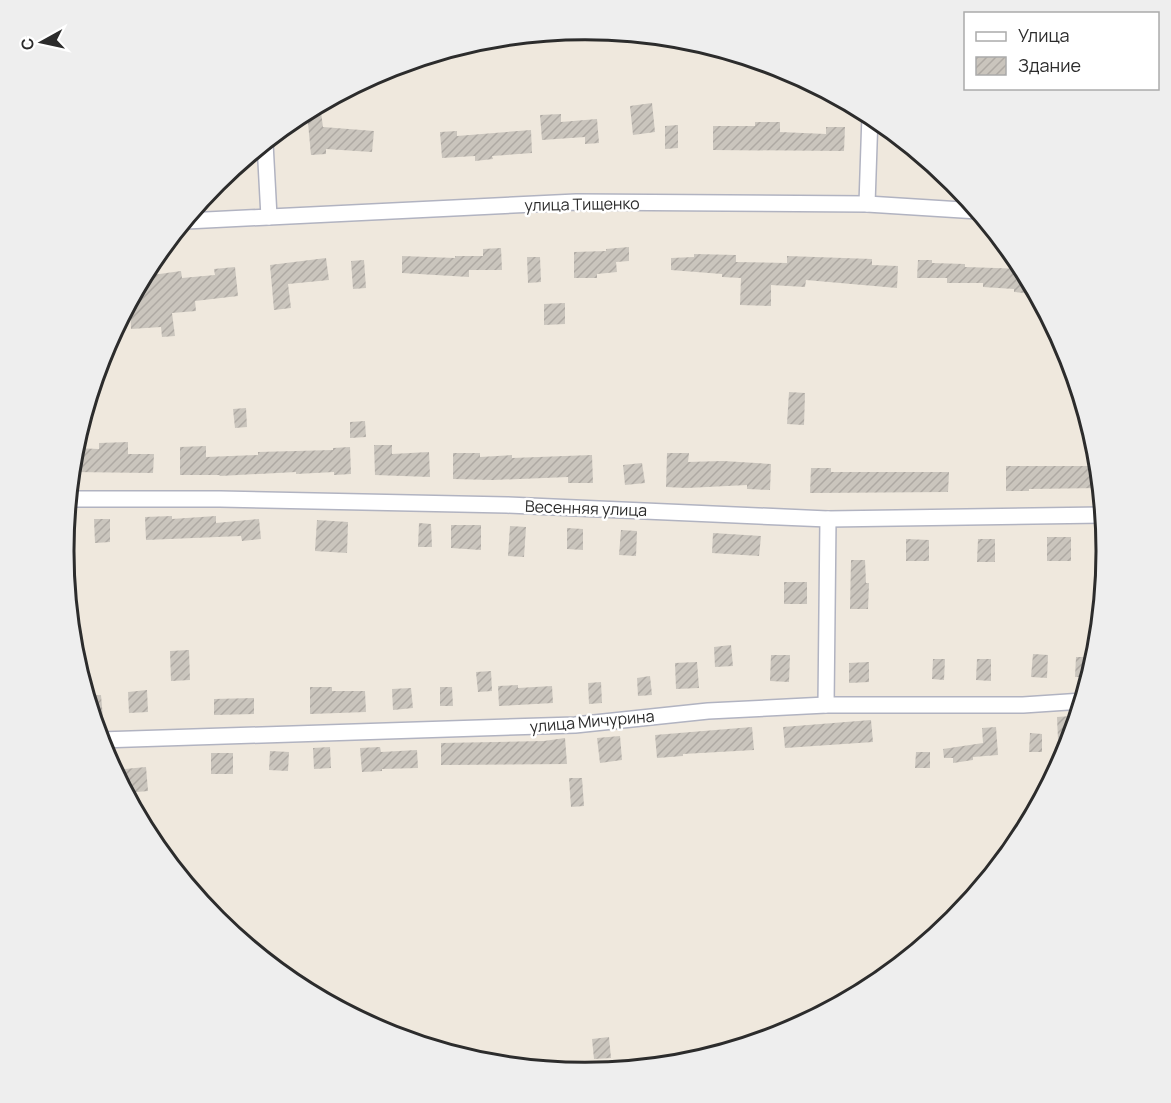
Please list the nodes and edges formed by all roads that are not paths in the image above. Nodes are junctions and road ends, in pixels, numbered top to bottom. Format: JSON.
{"nodes":[{"id":1,"x":870,"y":127,"type":"edge"},
{"id":2,"x":266,"y":153,"type":"edge"},
{"id":3,"x":867,"y":204,"type":"junction"},
{"id":4,"x":966,"y":210,"type":"edge"},
{"id":5,"x":269,"y":217,"type":"junction"},
{"id":6,"x":196,"y":220,"type":"edge"},
{"id":7,"x":78,"y":499,"type":"edge"},
{"id":8,"x":1095,"y":515,"type":"edge"},
{"id":9,"x":828,"y":519,"type":"junction"},
{"id":10,"x":1073,"y":702,"type":"edge"},
{"id":11,"x":826,"y":705,"type":"junction"},
{"id":12,"x":110,"y":740,"type":"edge"}],
"edges":[{"from":1,"to":3,"type":"street"},
{"from":2,"to":5,"type":"street"},
{"from":3,"to":4,"type":"street","name":"улица Тищенко"},
{"from":3,"to":5,"type":"street","name":"улица Тищенко"},
{"from":5,"to":6,"type":"street","name":"улица Тищенко"},
{"from":7,"to":9,"type":"street","name":"Весенняя улица"},
{"from":8,"to":9,"type":"street","name":"Весенняя улица"},
{"from":9,"to":11,"type":"street"},
{"from":10,"to":11,"type":"street","name":"улица Мичурина"},
{"from":11,"to":12,"type":"street","name":"улица Мичурина"}]}
